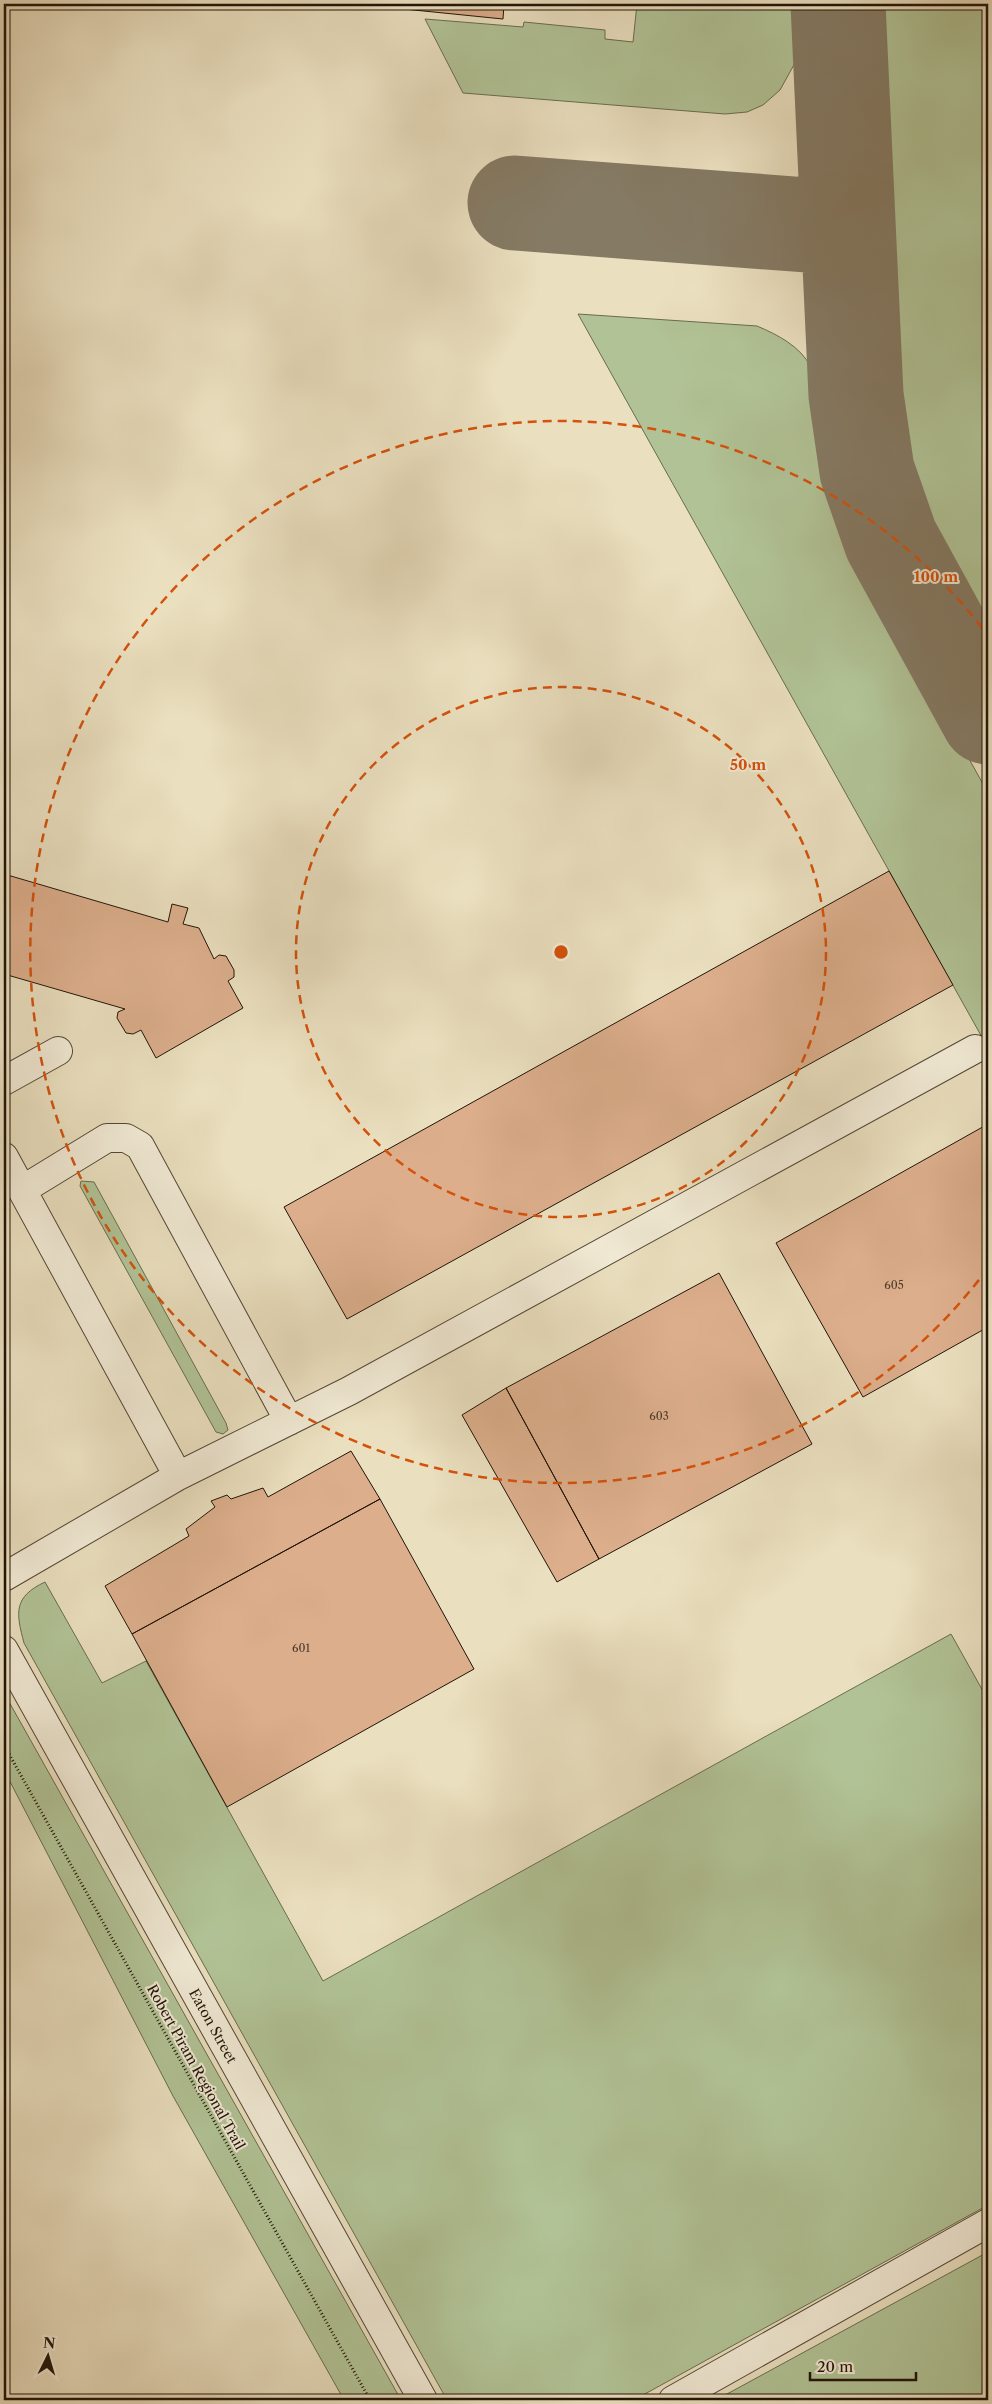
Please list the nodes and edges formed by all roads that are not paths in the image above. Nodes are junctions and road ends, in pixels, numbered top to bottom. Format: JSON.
{"nodes":[{"id":1,"x":975,"y":1049,"type":"dead end"},
{"id":2,"x":58,"y":1051,"type":"dead end"},
{"id":3,"x":4,"y":1081,"type":"edge"},
{"id":4,"x":4,"y":1157,"type":"edge"},
{"id":5,"x":22,"y":1190,"type":"junction"},
{"id":6,"x":289,"y":1421,"type":"junction"},
{"id":7,"x":178,"y":1476,"type":"junction"},
{"id":8,"x":4,"y":1577,"type":"edge"},
{"id":9,"x":4,"y":1650,"type":"edge"},
{"id":10,"x":988,"y":2223,"type":"edge"},
{"id":11,"x":423,"y":2400,"type":"edge"},
{"id":12,"x":673,"y":2400,"type":"edge"}],
"edges":[{"from":1,"to":6,"type":"street"},
{"from":2,"to":3,"type":"street"},
{"from":4,"to":5,"type":"street"},
{"from":5,"to":6,"type":"street"},
{"from":5,"to":7,"type":"street"},
{"from":6,"to":7,"type":"street"},
{"from":7,"to":8,"type":"street"},
{"from":9,"to":11,"type":"street","name":"Eaton Street"},
{"from":10,"to":12,"type":"street"}]}
